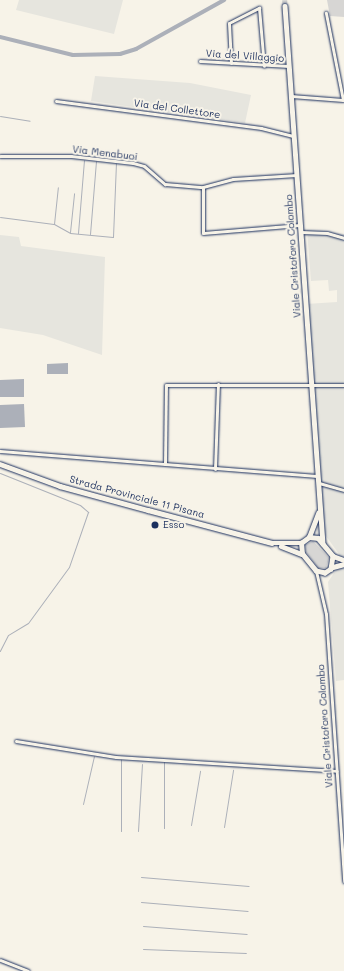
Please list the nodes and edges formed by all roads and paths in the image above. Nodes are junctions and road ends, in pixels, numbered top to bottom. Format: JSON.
{"nodes":[{"id":1,"x":285,"y":6,"type":"tunnel mouth"},
{"id":2,"x":326,"y":13,"type":"dead end"},
{"id":3,"x":200,"y":61,"type":"dead end"},
{"id":4,"x":231,"y":63,"type":"junction"},
{"id":5,"x":264,"y":66,"type":"junction"},
{"id":6,"x":289,"y":66,"type":"junction"},
{"id":7,"x":291,"y":96,"type":"junction"},
{"id":8,"x":56,"y":101,"type":"dead end"},
{"id":9,"x":294,"y":136,"type":"junction"},
{"id":10,"x":0,"y":156,"type":"edge"},
{"id":11,"x":297,"y":175,"type":"junction"},
{"id":12,"x":203,"y":187,"type":"junction"},
{"id":13,"x":300,"y":225,"type":"junction"},
{"id":14,"x":301,"y":232,"type":"junction"},
{"id":15,"x":344,"y":238,"type":"edge"},
{"id":16,"x":218,"y":384,"type":"junction"},
{"id":17,"x":344,"y":385,"type":"edge"},
{"id":18,"x":311,"y":387,"type":"junction"},
{"id":19,"x":0,"y":451,"type":"edge"},
{"id":20,"x":0,"y":464,"type":"edge"},
{"id":21,"x":165,"y":464,"type":"junction"},
{"id":22,"x":215,"y":469,"type":"junction"},
{"id":23,"x":317,"y":476,"type":"junction"},
{"id":24,"x":318,"y":483,"type":"junction"},
{"id":25,"x":344,"y":490,"type":"edge"},
{"id":26,"x":318,"y":506,"type":"junction"},
{"id":27,"x":309,"y":537,"type":"junction"},
{"id":28,"x":272,"y":543,"type":"junction"},
{"id":29,"x":301,"y":543,"type":"junction"},
{"id":30,"x":323,"y":544,"type":"junction"},
{"id":31,"x":302,"y":554,"type":"junction"},
{"id":32,"x":333,"y":556,"type":"junction"},
{"id":33,"x":344,"y":560,"type":"edge"},
{"id":34,"x":344,"y":564,"type":"edge"},
{"id":35,"x":333,"y":567,"type":"junction"},
{"id":36,"x":316,"y":571,"type":"junction"},
{"id":37,"x":16,"y":741,"type":"dead end"},
{"id":38,"x":337,"y":771,"type":"junction"},
{"id":39,"x":344,"y":880,"type":"edge"},
{"id":40,"x":0,"y":960,"type":"edge"},
{"id":41,"x":28,"y":971,"type":"edge"}],
"edges":[{"from":1,"to":6,"type":"street","name":"Viale Cristoforo Colombo"},
{"from":2,"to":7,"type":"street"},
{"from":3,"to":4,"type":"street","name":"Via del Villaggio"},
{"from":4,"to":5,"type":"street","name":"Via del Villaggio"},
{"from":4,"to":5,"type":"street"},
{"from":5,"to":6,"type":"street","name":"Via del Villaggio"},
{"from":6,"to":7,"type":"street","name":"Viale Cristoforo Colombo"},
{"from":7,"to":9,"type":"street","name":"Viale Cristoforo Colombo"},
{"from":8,"to":9,"type":"street","name":"Via del Collettore"},
{"from":9,"to":11,"type":"street","name":"Viale Cristoforo Colombo"},
{"from":10,"to":12,"type":"street","name":"Via Menabuoi"},
{"from":11,"to":12,"type":"street","name":"Via Menabuoi"},
{"from":11,"to":13,"type":"street","name":"Viale Cristoforo Colombo"},
{"from":12,"to":13,"type":"street"},
{"from":13,"to":14,"type":"street","name":"Viale Cristoforo Colombo"},
{"from":14,"to":15,"type":"street"},
{"from":14,"to":18,"type":"street","name":"Viale Cristoforo Colombo"},
{"from":16,"to":18,"type":"street"},
{"from":16,"to":21,"type":"street"},
{"from":16,"to":22,"type":"street"},
{"from":17,"to":18,"type":"street"},
{"from":18,"to":23,"type":"street","name":"Viale Cristoforo Colombo"},
{"from":19,"to":21,"type":"street"},
{"from":20,"to":28,"type":"street","name":"Strada Provinciale 11 Pisana"},
{"from":21,"to":22,"type":"street"},
{"from":22,"to":23,"type":"street"},
{"from":23,"to":24,"type":"street","name":"Viale Cristoforo Colombo"},
{"from":24,"to":25,"type":"street"},
{"from":24,"to":26,"type":"street","name":"Viale Cristoforo Colombo"},
{"from":26,"to":27,"type":"street","name":"Viale Cristoforo Colombo"},
{"from":26,"to":30,"type":"street","name":"Viale Cristoforo Colombo"},
{"from":27,"to":29,"type":"street"},
{"from":27,"to":30,"type":"street"},
{"from":28,"to":29,"type":"street","name":"Strada Provinciale 11 Pisana"},
{"from":28,"to":31,"type":"street","name":"Strada Provinciale 11 Pisana"},
{"from":29,"to":31,"type":"street"},
{"from":30,"to":32,"type":"street"},
{"from":31,"to":36,"type":"street"},
{"from":32,"to":33,"type":"street"},
{"from":32,"to":35,"type":"street"},
{"from":34,"to":35,"type":"street"},
{"from":35,"to":36,"type":"street"},
{"from":36,"to":38,"type":"street","name":"Viale Cristoforo Colombo"},
{"from":37,"to":38,"type":"street"},
{"from":38,"to":39,"type":"street","name":"Viale Cristoforo Colombo"},
{"from":40,"to":41,"type":"street"}]}
